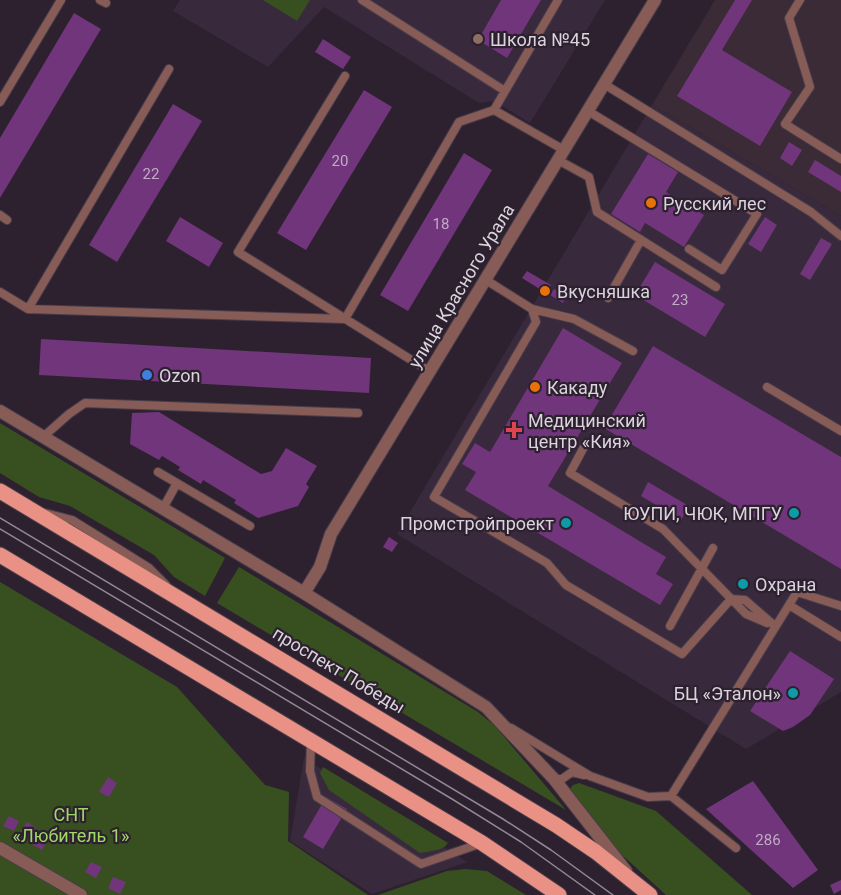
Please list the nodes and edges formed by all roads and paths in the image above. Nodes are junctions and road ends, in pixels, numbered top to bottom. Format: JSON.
{"nodes":[{"id":1,"x":61,"y":0,"type":"edge"},
{"id":2,"x":362,"y":0,"type":"edge"},
{"id":3,"x":558,"y":0,"type":"edge"},
{"id":4,"x":655,"y":0,"type":"edge"},
{"id":5,"x":800,"y":0,"type":"edge"},
{"id":6,"x":168,"y":69,"type":"dead end"},
{"id":7,"x":345,"y":76,"type":"dead end"},
{"id":8,"x":604,"y":84,"type":"junction"},
{"id":9,"x":505,"y":91,"type":"junction"},
{"id":10,"x":0,"y":102,"type":"edge"},
{"id":11,"x":494,"y":110,"type":"junction"},
{"id":12,"x":588,"y":111,"type":"junction"},
{"id":13,"x":561,"y":155,"type":"junction"},
{"id":14,"x":841,"y":159,"type":"edge"},
{"id":15,"x":841,"y":236,"type":"edge"},
{"id":16,"x":641,"y":240,"type":"junction"},
{"id":17,"x":689,"y":249,"type":"dead end"},
{"id":18,"x":486,"y":280,"type":"junction"},
{"id":19,"x":716,"y":287,"type":"dead end"},
{"id":20,"x":0,"y":292,"type":"edge"},
{"id":21,"x":608,"y":298,"type":"dead end"},
{"id":22,"x":28,"y":309,"type":"junction"},
{"id":23,"x":532,"y":309,"type":"junction"},
{"id":24,"x":345,"y":319,"type":"junction"},
{"id":25,"x":633,"y":351,"type":"dead end"},
{"id":26,"x":429,"y":371,"type":"junction"},
{"id":27,"x":767,"y":387,"type":"dead end"},
{"id":28,"x":0,"y":411,"type":"edge"},
{"id":29,"x":358,"y":414,"type":"dead end"},
{"id":30,"x":841,"y":431,"type":"edge"},
{"id":31,"x":43,"y":438,"type":"junction"},
{"id":32,"x":584,"y":447,"type":"dead end"},
{"id":33,"x":158,"y":472,"type":"dead end"},
{"id":34,"x":177,"y":483,"type":"junction"},
{"id":35,"x":0,"y":491,"type":"edge"},
{"id":36,"x":162,"y":510,"type":"junction"},
{"id":37,"x":250,"y":526,"type":"dead end"},
{"id":38,"x":713,"y":548,"type":"dead end"},
{"id":39,"x":0,"y":555,"type":"edge"},
{"id":40,"x":702,"y":569,"type":"junction"},
{"id":41,"x":304,"y":593,"type":"junction"},
{"id":42,"x":731,"y":599,"type":"junction"},
{"id":43,"x":789,"y":605,"type":"junction"},
{"id":44,"x":841,"y":606,"type":"edge"},
{"id":45,"x":670,"y":626,"type":"dead end"},
{"id":46,"x":775,"y":626,"type":"junction"},
{"id":47,"x":841,"y":637,"type":"edge"},
{"id":48,"x":503,"y":723,"type":"junction"},
{"id":49,"x":311,"y":740,"type":"junction"},
{"id":50,"x":590,"y":776,"type":"junction"},
{"id":51,"x":554,"y":779,"type":"junction"},
{"id":52,"x":671,"y":796,"type":"junction"},
{"id":53,"x":482,"y":843,"type":"junction"},
{"id":54,"x":0,"y":848,"type":"edge"},
{"id":55,"x":736,"y":848,"type":"dead end"},
{"id":56,"x":634,"y":882,"type":"junction"},
{"id":57,"x":81,"y":895,"type":"edge"},
{"id":58,"x":559,"y":895,"type":"edge"},
{"id":59,"x":650,"y":895,"type":"edge"}],
"edges":[{"from":1,"to":10,"type":"lane"},
{"from":2,"to":9,"type":"lane"},
{"from":3,"to":9,"type":"lane"},
{"from":4,"to":8,"type":"street","name":"улица Красного Урала"},
{"from":5,"to":14,"type":"lane"},
{"from":6,"to":22,"type":"lane"},
{"from":7,"to":24,"type":"lane"},
{"from":8,"to":12,"type":"street","name":"улица Красного Урала"},
{"from":8,"to":15,"type":"lane"},
{"from":9,"to":11,"type":"lane"},
{"from":11,"to":13,"type":"lane"},
{"from":11,"to":24,"type":"lane"},
{"from":12,"to":13,"type":"street","name":"улица Красного Урала"},
{"from":12,"to":17,"type":"lane"},
{"from":13,"to":16,"type":"lane"},
{"from":13,"to":18,"type":"street","name":"улица Красного Урала"},
{"from":16,"to":19,"type":"lane"},
{"from":16,"to":21,"type":"lane"},
{"from":18,"to":23,"type":"lane"},
{"from":18,"to":26,"type":"street","name":"улица Красного Урала"},
{"from":20,"to":22,"type":"lane"},
{"from":22,"to":24,"type":"lane"},
{"from":23,"to":25,"type":"lane"},
{"from":23,"to":42,"type":"lane"},
{"from":24,"to":26,"type":"lane"},
{"from":26,"to":41,"type":"street","name":"улица Красного Урала"},
{"from":27,"to":30,"type":"lane"},
{"from":28,"to":31,"type":"street"},
{"from":29,"to":31,"type":"lane"},
{"from":31,"to":36,"type":"street"},
{"from":32,"to":40,"type":"lane"},
{"from":33,"to":34,"type":"lane"},
{"from":34,"to":36,"type":"lane"},
{"from":34,"to":37,"type":"lane"},
{"from":35,"to":56,"type":"main road","name":"проспект Победы"},
{"from":36,"to":41,"type":"street"},
{"from":38,"to":40,"type":"lane"},
{"from":39,"to":49,"type":"main road"},
{"from":40,"to":42,"type":"lane"},
{"from":40,"to":45,"type":"lane"},
{"from":41,"to":48,"type":"street"},
{"from":42,"to":46,"type":"lane"},
{"from":43,"to":44,"type":"lane"},
{"from":43,"to":46,"type":"lane"},
{"from":43,"to":47,"type":"lane"},
{"from":46,"to":52,"type":"lane"},
{"from":48,"to":50,"type":"lane"},
{"from":48,"to":51,"type":"street"},
{"from":49,"to":53,"type":"main road"},
{"from":49,"to":53,"type":"lane"},
{"from":50,"to":51,"type":"lane"},
{"from":50,"to":52,"type":"lane"},
{"from":51,"to":56,"type":"street"},
{"from":52,"to":55,"type":"lane"},
{"from":53,"to":58,"type":"main road"},
{"from":54,"to":57,"type":"street"},
{"from":56,"to":59,"type":"main road","name":"проспект Победы"}]}
